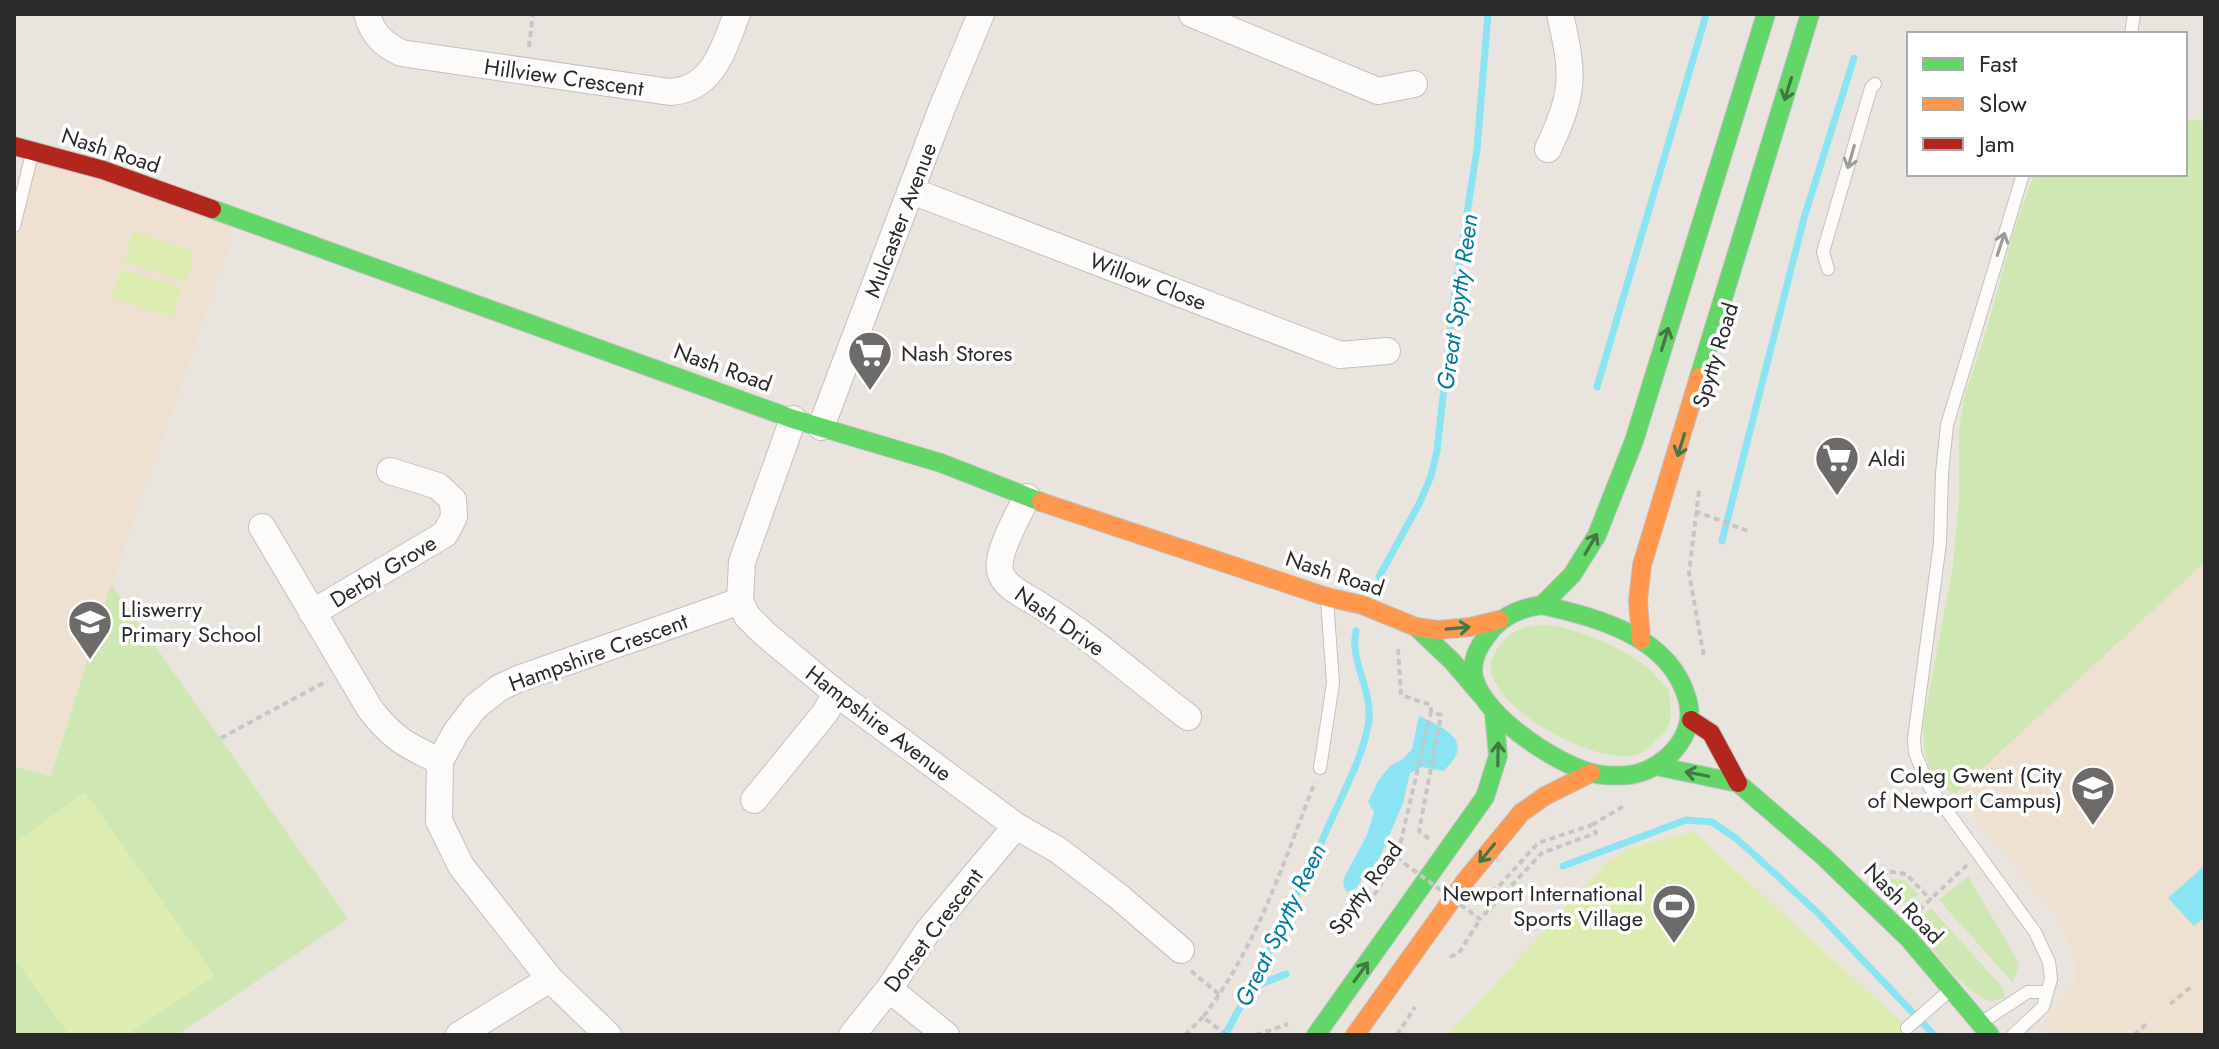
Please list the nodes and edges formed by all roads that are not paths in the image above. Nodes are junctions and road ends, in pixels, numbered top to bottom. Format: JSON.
{"nodes":[{"id":1,"x":367,"y":14,"type":"edge"},
{"id":2,"x":737,"y":14,"type":"edge"},
{"id":3,"x":981,"y":14,"type":"edge"},
{"id":4,"x":1192,"y":14,"type":"edge"},
{"id":5,"x":1560,"y":14,"type":"edge"},
{"id":6,"x":1766,"y":14,"type":"edge"},
{"id":7,"x":1810,"y":14,"type":"edge"},
{"id":8,"x":1414,"y":84,"type":"dead end"},
{"id":9,"x":1875,"y":84,"type":"dead end"},
{"id":10,"x":14,"y":146,"type":"edge"},
{"id":11,"x":1548,"y":149,"type":"dead end"},
{"id":12,"x":33,"y":151,"type":"junction"},
{"id":13,"x":2022,"y":176,"type":"edge"},
{"id":14,"x":912,"y":191,"type":"junction"},
{"id":15,"x":14,"y":226,"type":"edge"},
{"id":16,"x":1828,"y":269,"type":"dead end"},
{"id":17,"x":1387,"y":351,"type":"dead end"},
{"id":18,"x":793,"y":419,"type":"junction"},
{"id":19,"x":821,"y":427,"type":"junction"},
{"id":20,"x":390,"y":471,"type":"dead end"},
{"id":21,"x":1027,"y":497,"type":"junction"},
{"id":22,"x":262,"y":527,"type":"dead end"},
{"id":23,"x":1327,"y":597,"type":"junction"},
{"id":24,"x":740,"y":601,"type":"junction"},
{"id":25,"x":1542,"y":605,"type":"junction"},
{"id":26,"x":312,"y":613,"type":"junction"},
{"id":27,"x":1499,"y":620,"type":"junction"},
{"id":28,"x":1416,"y":627,"type":"junction"},
{"id":29,"x":1641,"y":640,"type":"junction"},
{"id":30,"x":836,"y":693,"type":"junction"},
{"id":31,"x":1481,"y":695,"type":"junction"},
{"id":32,"x":1494,"y":713,"type":"junction"},
{"id":33,"x":1188,"y":717,"type":"dead end"},
{"id":34,"x":1691,"y":720,"type":"junction"},
{"id":35,"x":440,"y":761,"type":"junction"},
{"id":36,"x":1656,"y":766,"type":"junction"},
{"id":37,"x":1320,"y":768,"type":"road end"},
{"id":38,"x":1591,"y":773,"type":"junction"},
{"id":39,"x":1738,"y":783,"type":"junction"},
{"id":40,"x":754,"y":800,"type":"dead end"},
{"id":41,"x":1016,"y":826,"type":"junction"},
{"id":42,"x":1181,"y":950,"type":"road end"},
{"id":43,"x":550,"y":979,"type":"junction"},
{"id":44,"x":889,"y":989,"type":"junction"},
{"id":45,"x":1952,"y":989,"type":"junction"},
{"id":46,"x":2045,"y":992,"type":"junction"},
{"id":47,"x":1907,"y":1028,"type":"dead end"},
{"id":48,"x":1985,"y":1029,"type":"edge"},
{"id":49,"x":459,"y":1035,"type":"edge"},
{"id":50,"x":608,"y":1035,"type":"edge"},
{"id":51,"x":852,"y":1035,"type":"edge"},
{"id":52,"x":946,"y":1035,"type":"edge"},
{"id":53,"x":1316,"y":1035,"type":"edge"},
{"id":54,"x":1355,"y":1035,"type":"edge"},
{"id":55,"x":2013,"y":1035,"type":"edge"}],
"edges":[{"from":1,"to":2,"type":"street","name":"Hillview Crescent"},
{"from":3,"to":14,"type":"street","name":"Mulcaster Avenue"},
{"from":4,"to":8,"type":"street"},
{"from":5,"to":11,"type":"street"},
{"from":25,"to":6,"type":"main road","one_way":true},
{"from":7,"to":29,"type":"main road","name":"Spytty Road","one_way":true},
{"from":9,"to":16,"type":"lane","one_way":true},
{"from":10,"to":12,"type":"main road","name":"Nash Road"},
{"from":12,"to":15,"type":"lane"},
{"from":12,"to":18,"type":"main road","name":"Nash Road"},
{"from":46,"to":13,"type":"lane","one_way":true},
{"from":14,"to":17,"type":"street","name":"Willow Close"},
{"from":14,"to":19,"type":"street","name":"Mulcaster Avenue"},
{"from":18,"to":19,"type":"main road","name":"Nash Road"},
{"from":18,"to":24,"type":"street"},
{"from":19,"to":21,"type":"main road","name":"Nash Road"},
{"from":20,"to":26,"type":"street","name":"Derby Grove"},
{"from":21,"to":23,"type":"main road","name":"Nash Road"},
{"from":21,"to":33,"type":"street","name":"Nash Drive"},
{"from":22,"to":26,"type":"street","name":"Derby Grove"},
{"from":23,"to":28,"type":"main road","name":"Nash Road"},
{"from":23,"to":37,"type":"lane"},
{"from":24,"to":30,"type":"street","name":"Hampshire Avenue"},
{"from":24,"to":35,"type":"street","name":"Hampshire Crescent"},
{"from":25,"to":27,"type":"main road"},
{"from":25,"to":29,"type":"main road"},
{"from":26,"to":35,"type":"street","name":"Derby Grove"},
{"from":28,"to":27,"type":"main road","name":"Nash Road","one_way":true},
{"from":27,"to":31,"type":"main road"},
{"from":28,"to":31,"type":"main road","name":"Nash Road"},
{"from":29,"to":34,"type":"main road"},
{"from":30,"to":40,"type":"street"},
{"from":30,"to":41,"type":"street","name":"Hampshire Avenue"},
{"from":31,"to":32,"type":"main road"},
{"from":32,"to":38,"type":"main road"},
{"from":53,"to":32,"type":"main road","name":"Spytty Road","one_way":true},
{"from":34,"to":36,"type":"main road"},
{"from":34,"to":39,"type":"main road","name":"Nash Road"},
{"from":35,"to":43,"type":"street","name":"Hampshire Crescent"},
{"from":36,"to":38,"type":"main road"},
{"from":39,"to":36,"type":"main road","name":"Nash Road","one_way":true},
{"from":38,"to":54,"type":"main road","one_way":true},
{"from":39,"to":45,"type":"main road","name":"Nash Road"},
{"from":41,"to":42,"type":"street","name":"Hampshire Avenue"},
{"from":41,"to":44,"type":"street","name":"Dorset Crescent"},
{"from":43,"to":49,"type":"street"},
{"from":43,"to":50,"type":"street","name":"Hampshire Crescent"},
{"from":44,"to":51,"type":"street","name":"Dorset Crescent"},
{"from":44,"to":52,"type":"street"},
{"from":45,"to":47,"type":"lane"},
{"from":45,"to":48,"type":"main road","name":"Nash Road"},
{"from":46,"to":48,"type":"lane"},
{"from":46,"to":55,"type":"lane"}]}
